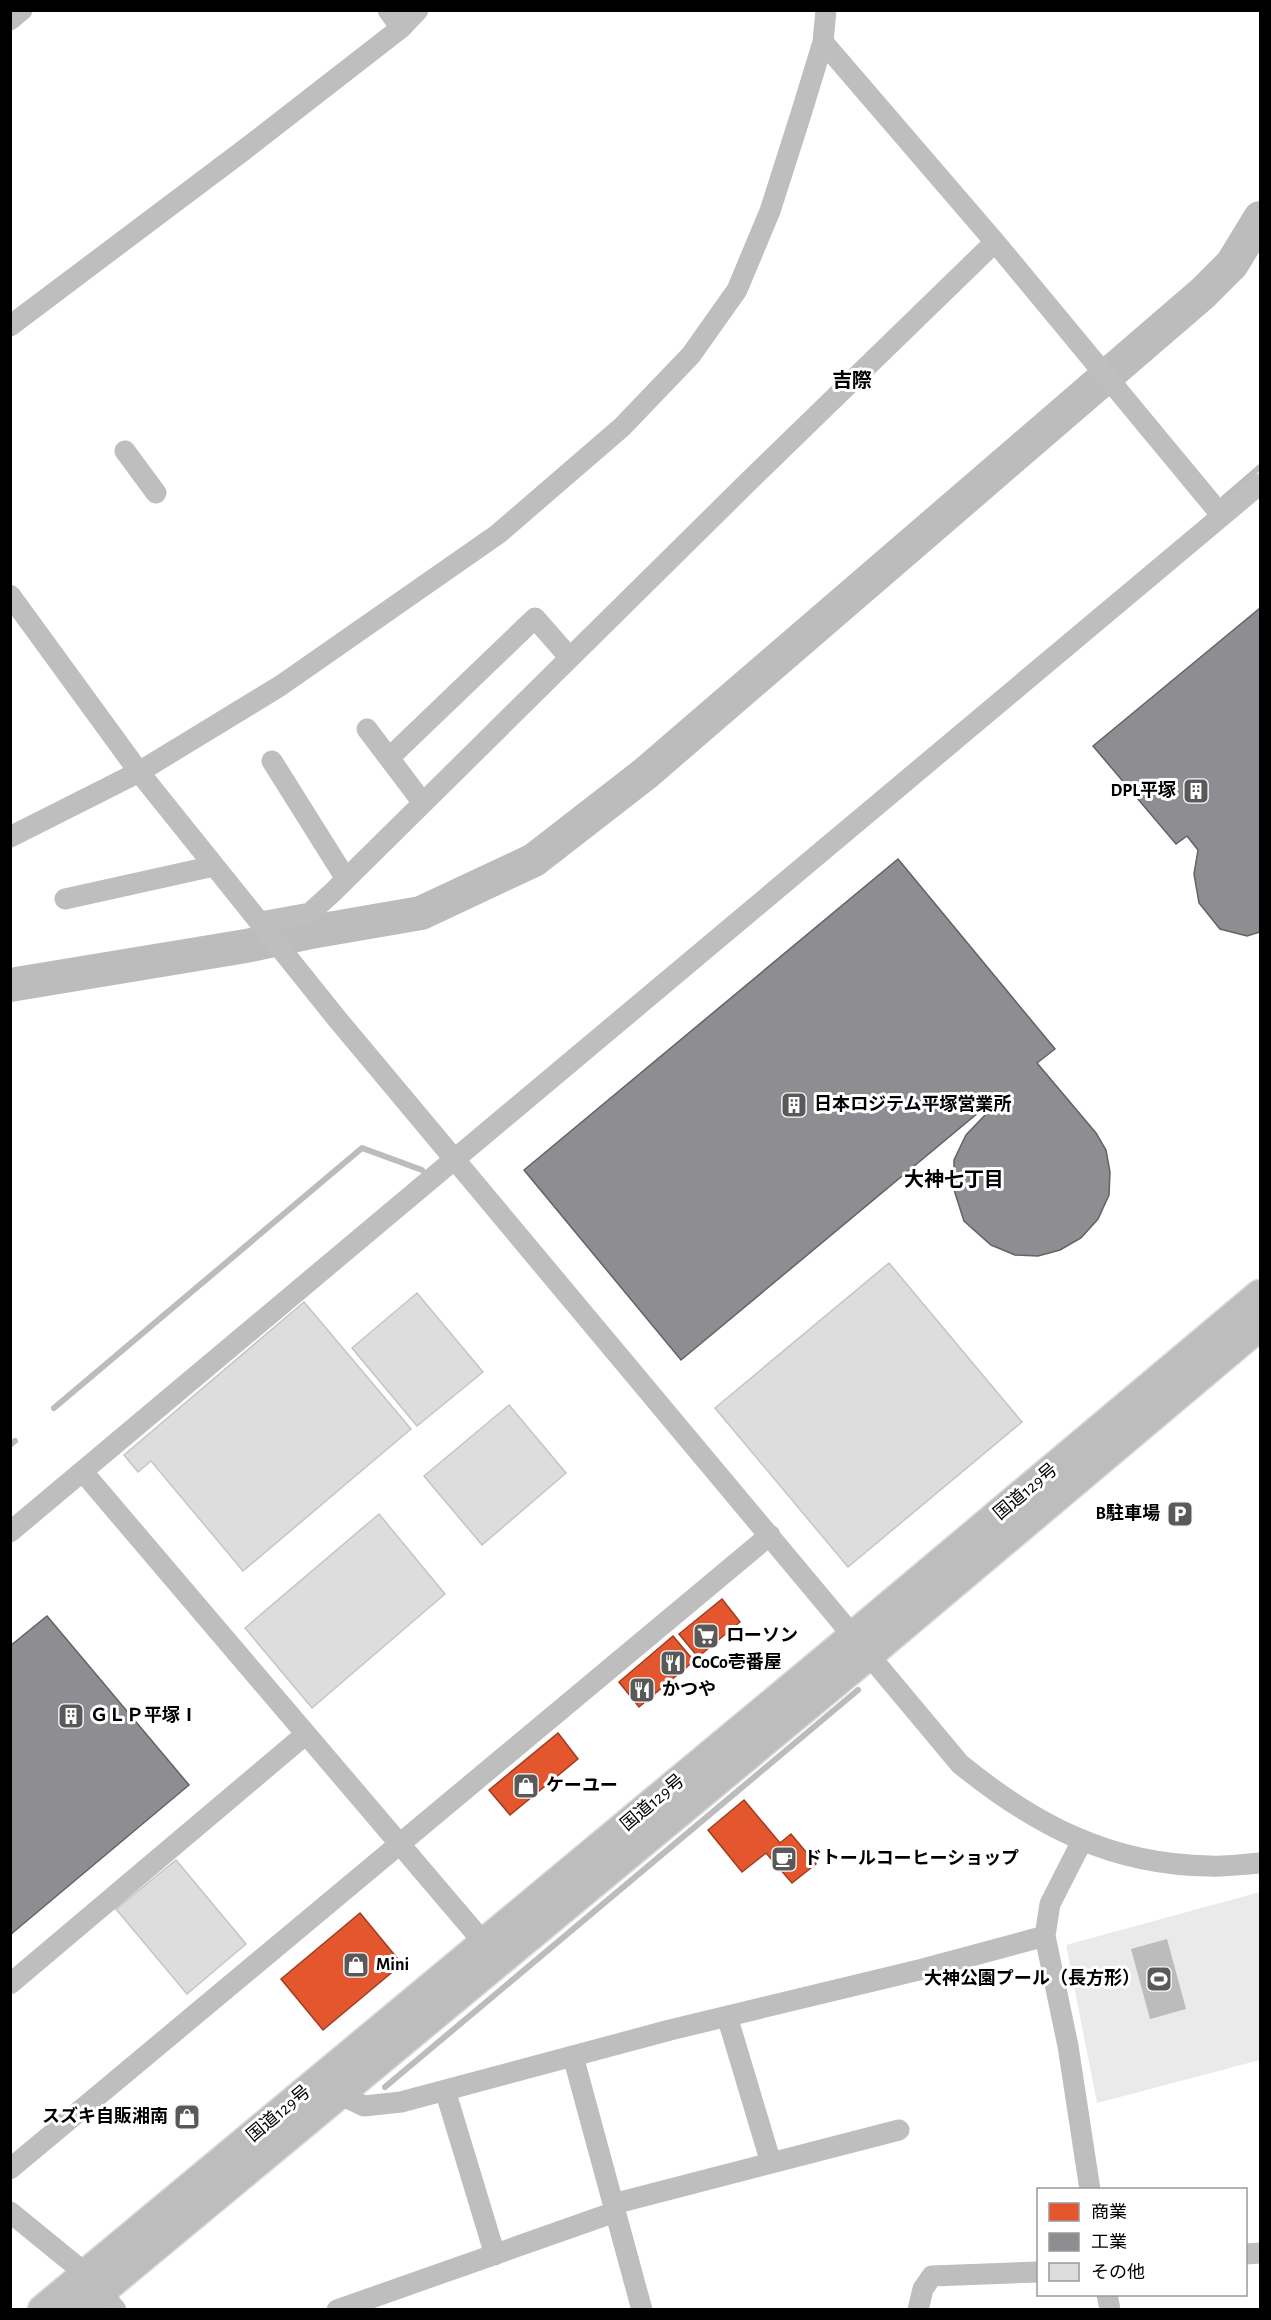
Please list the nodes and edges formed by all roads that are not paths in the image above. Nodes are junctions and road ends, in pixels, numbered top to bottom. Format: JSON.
{"nodes":[{"id":1,"x":22,"y":10,"type":"edge"},
{"id":2,"x":388,"y":10,"type":"edge"},
{"id":3,"x":418,"y":10,"type":"edge"},
{"id":4,"x":826,"y":10,"type":"edge"},
{"id":5,"x":10,"y":20,"type":"edge"},
{"id":6,"x":401,"y":28,"type":"junction"},
{"id":7,"x":823,"y":42,"type":"junction"},
{"id":8,"x":995,"y":242,"type":"junction"},
{"id":9,"x":10,"y":326,"type":"edge"},
{"id":10,"x":125,"y":451,"type":"dead end"},
{"id":11,"x":1260,"y":484,"type":"edge"},
{"id":12,"x":156,"y":493,"type":"dead end"},
{"id":13,"x":1222,"y":516,"type":"junction"},
{"id":14,"x":10,"y":595,"type":"edge"},
{"id":15,"x":570,"y":658,"type":"junction"},
{"id":16,"x":367,"y":729,"type":"dead end"},
{"id":17,"x":389,"y":758,"type":"junction"},
{"id":18,"x":272,"y":761,"type":"dead end"},
{"id":19,"x":139,"y":772,"type":"junction"},
{"id":20,"x":423,"y":803,"type":"junction"},
{"id":21,"x":10,"y":837,"type":"edge"},
{"id":22,"x":214,"y":866,"type":"junction"},
{"id":23,"x":346,"y":879,"type":"junction"},
{"id":24,"x":65,"y":899,"type":"dead end"},
{"id":25,"x":261,"y":925,"type":"junction"},
{"id":26,"x":455,"y":1160,"type":"junction"},
{"id":27,"x":1260,"y":1295,"type":"edge"},
{"id":28,"x":1260,"y":1325,"type":"edge"},
{"id":29,"x":83,"y":1472,"type":"junction"},
{"id":30,"x":10,"y":1532,"type":"edge"},
{"id":31,"x":770,"y":1535,"type":"junction"},
{"id":32,"x":860,"y":1646,"type":"junction"},
{"id":33,"x":306,"y":1734,"type":"junction"},
{"id":34,"x":1082,"y":1841,"type":"junction"},
{"id":35,"x":399,"y":1844,"type":"junction"},
{"id":36,"x":1260,"y":1863,"type":"edge"},
{"id":37,"x":1045,"y":1936,"type":"junction"},
{"id":38,"x":484,"y":1943,"type":"junction"},
{"id":39,"x":10,"y":1984,"type":"edge"},
{"id":40,"x":727,"y":2016,"type":"junction"},
{"id":41,"x":573,"y":2056,"type":"junction"},
{"id":42,"x":445,"y":2090,"type":"junction"},
{"id":43,"x":337,"y":2093,"type":"junction"},
{"id":44,"x":899,"y":2130,"type":"dead end"},
{"id":45,"x":771,"y":2163,"type":"junction"},
{"id":46,"x":10,"y":2169,"type":"edge"},
{"id":47,"x":1090,"y":2188,"type":"edge"},
{"id":48,"x":614,"y":2208,"type":"junction"},
{"id":49,"x":10,"y":2212,"type":"edge"},
{"id":50,"x":495,"y":2255,"type":"junction"},
{"id":51,"x":1037,"y":2272,"type":"edge"},
{"id":52,"x":95,"y":2296,"type":"edge"},
{"id":53,"x":43,"y":2310,"type":"edge"},
{"id":54,"x":337,"y":2310,"type":"edge"},
{"id":55,"x":642,"y":2310,"type":"edge"},
{"id":56,"x":918,"y":2310,"type":"edge"}],
"edges":[{"from":1,"to":5,"type":"street"},
{"from":2,"to":6,"type":"street"},
{"from":3,"to":6,"type":"street"},
{"from":4,"to":7,"type":"street"},
{"from":6,"to":9,"type":"street"},
{"from":7,"to":8,"type":"street"},
{"from":7,"to":19,"type":"street"},
{"from":8,"to":13,"type":"street"},
{"from":8,"to":15,"type":"street"},
{"from":10,"to":12,"type":"street"},
{"from":11,"to":13,"type":"street"},
{"from":13,"to":26,"type":"street"},
{"from":14,"to":19,"type":"street"},
{"from":15,"to":17,"type":"street"},
{"from":15,"to":20,"type":"street"},
{"from":16,"to":17,"type":"street"},
{"from":17,"to":20,"type":"street"},
{"from":18,"to":23,"type":"street"},
{"from":19,"to":21,"type":"street"},
{"from":19,"to":22,"type":"street"},
{"from":20,"to":23,"type":"street"},
{"from":22,"to":24,"type":"street"},
{"from":22,"to":25,"type":"street"},
{"from":23,"to":25,"type":"street"},
{"from":25,"to":26,"type":"street"},
{"from":26,"to":29,"type":"street"},
{"from":26,"to":31,"type":"street"},
{"from":27,"to":32,"type":"highway","name":"国道129号"},
{"from":28,"to":32,"type":"highway","name":"国道129号"},
{"from":29,"to":30,"type":"street"},
{"from":29,"to":33,"type":"street"},
{"from":31,"to":32,"type":"street"},
{"from":31,"to":35,"type":"street"},
{"from":32,"to":34,"type":"street"},
{"from":32,"to":38,"type":"highway","name":"国道129号"},
{"from":32,"to":43,"type":"highway","name":"国道129号"},
{"from":33,"to":35,"type":"street"},
{"from":33,"to":39,"type":"street"},
{"from":34,"to":36,"type":"street"},
{"from":34,"to":37,"type":"street"},
{"from":35,"to":38,"type":"street"},
{"from":35,"to":46,"type":"street"},
{"from":37,"to":40,"type":"street"},
{"from":37,"to":47,"type":"street"},
{"from":38,"to":52,"type":"highway","name":"国道129号"},
{"from":40,"to":41,"type":"street"},
{"from":40,"to":45,"type":"street"},
{"from":41,"to":42,"type":"street"},
{"from":41,"to":48,"type":"street"},
{"from":42,"to":43,"type":"street"},
{"from":42,"to":50,"type":"street"},
{"from":43,"to":52,"type":"highway","name":"国道129号"},
{"from":44,"to":45,"type":"street"},
{"from":45,"to":48,"type":"street"},
{"from":48,"to":50,"type":"street"},
{"from":48,"to":55,"type":"street"},
{"from":49,"to":52,"type":"street"},
{"from":50,"to":54,"type":"street"},
{"from":51,"to":56,"type":"street"},
{"from":52,"to":53,"type":"highway","name":"国道129号"}]}
